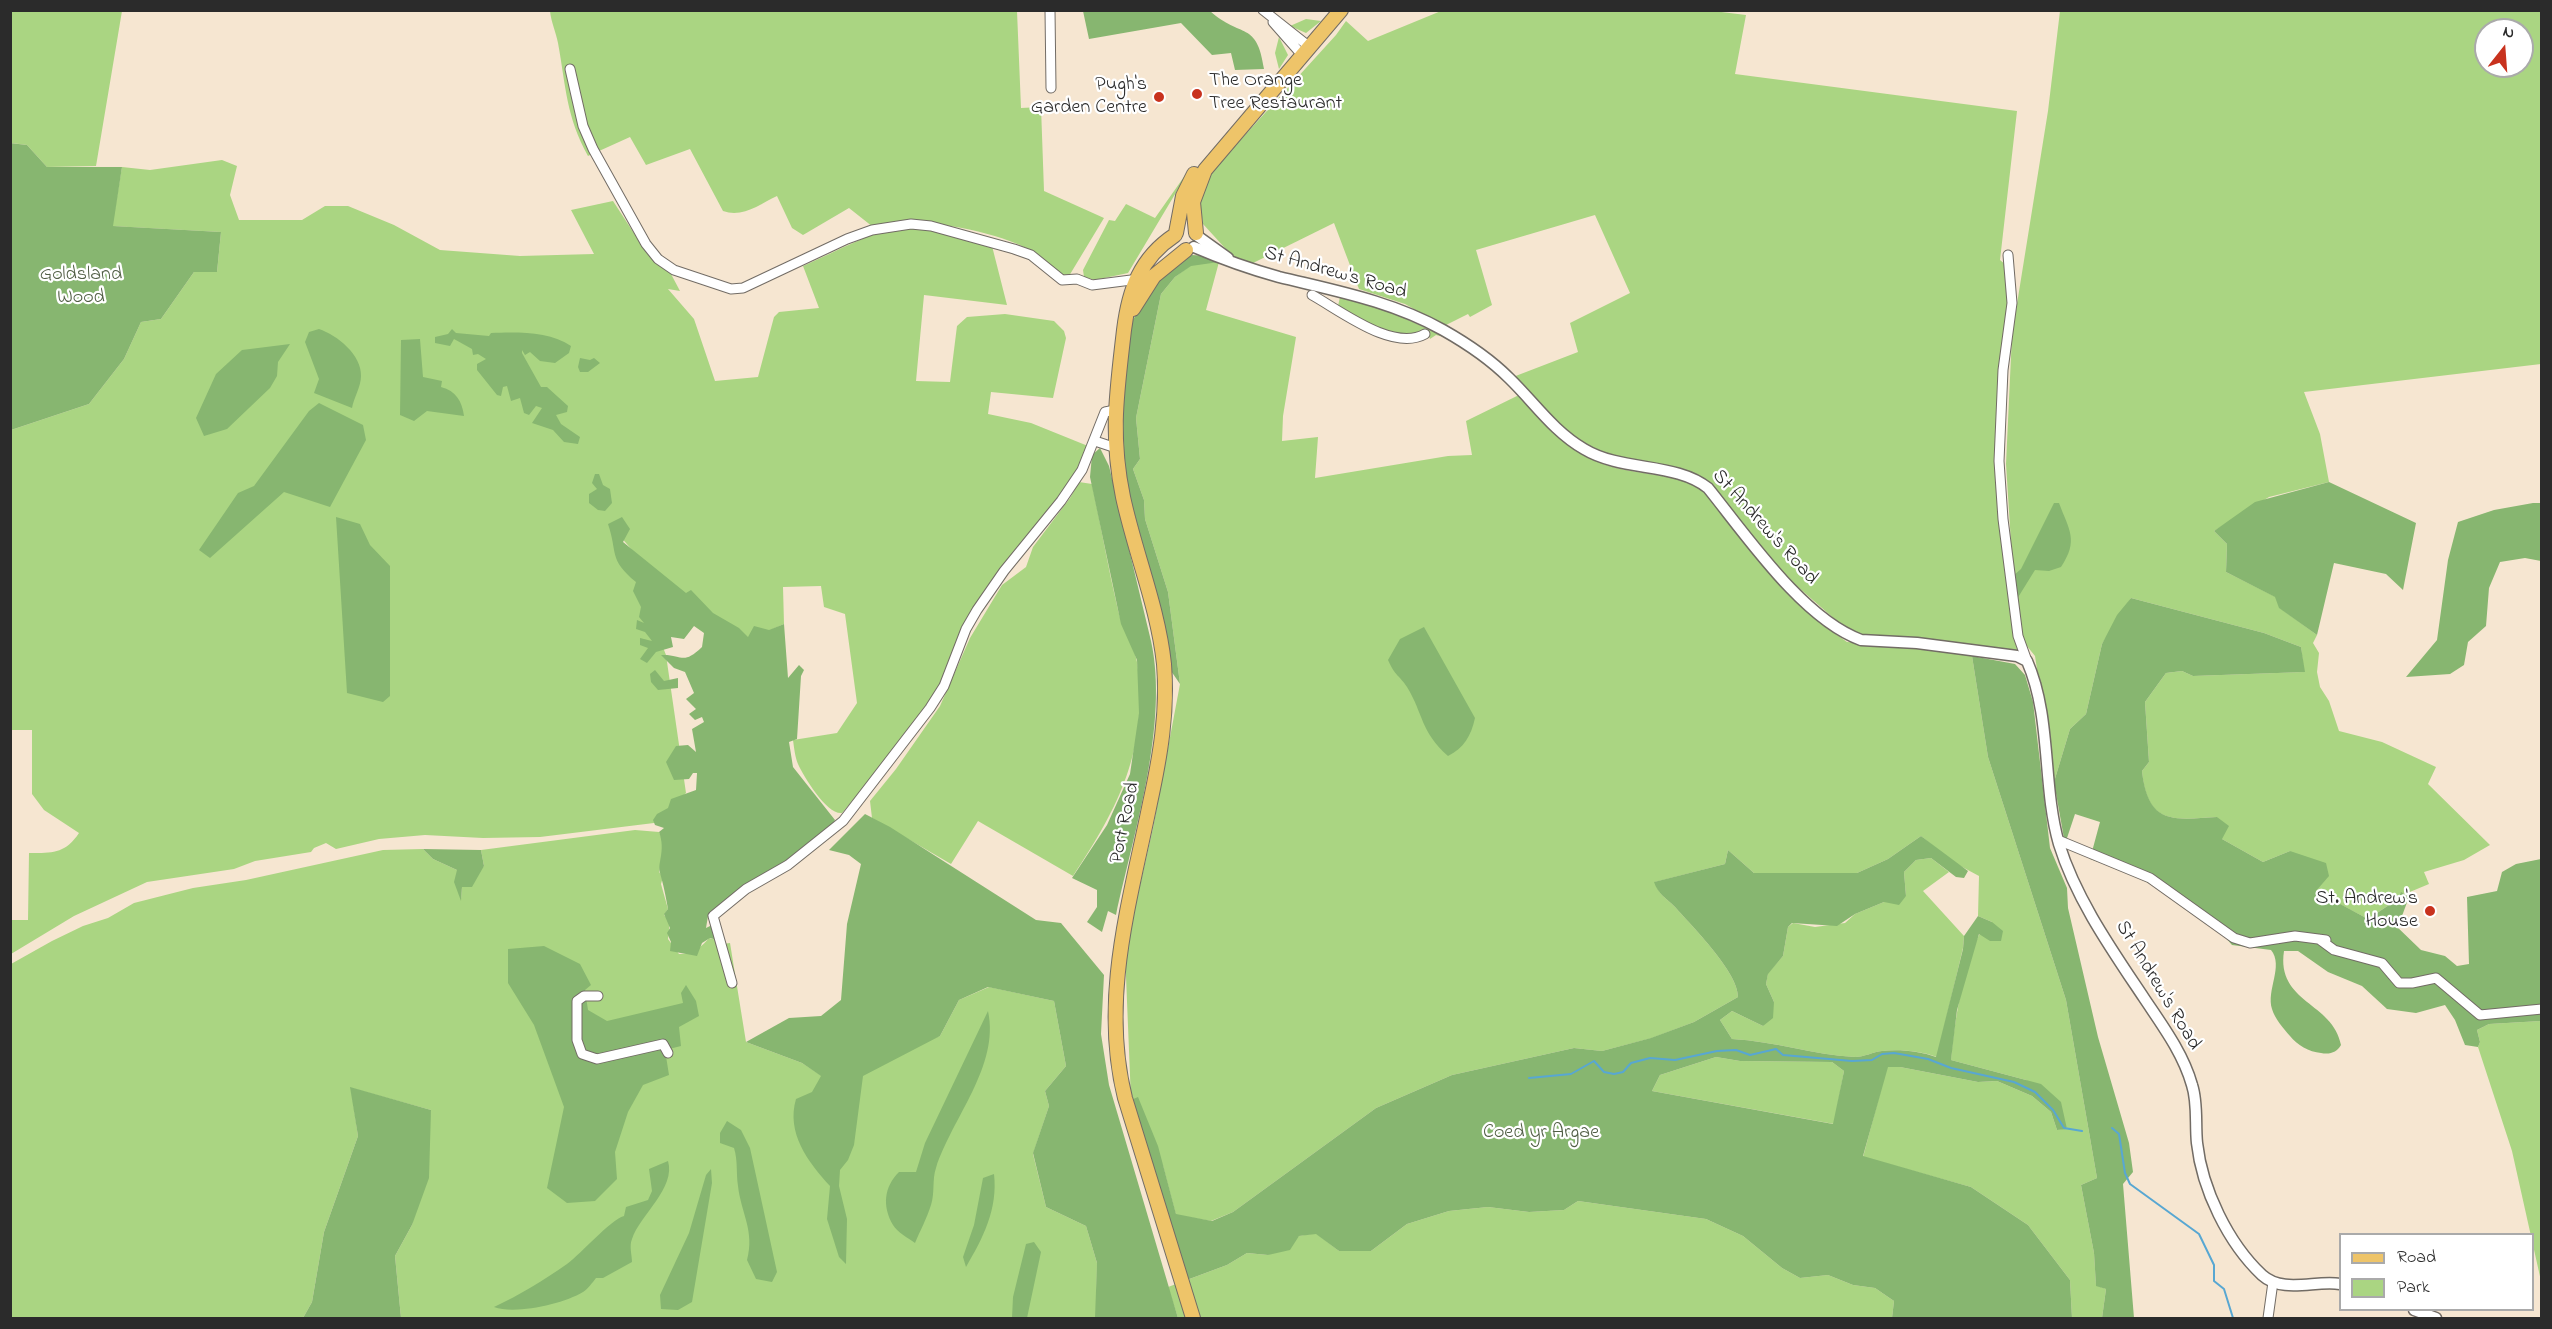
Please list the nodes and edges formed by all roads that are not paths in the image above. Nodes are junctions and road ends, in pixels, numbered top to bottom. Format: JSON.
{"nodes":[{"id":1,"x":1050,"y":10,"type":"edge"},
{"id":2,"x":1263,"y":10,"type":"edge"},
{"id":3,"x":1341,"y":10,"type":"edge"},
{"id":4,"x":1307,"y":52,"type":"junction"},
{"id":5,"x":570,"y":69,"type":"dead end"},
{"id":6,"x":1051,"y":88,"type":"dead end"},
{"id":7,"x":1239,"y":127,"type":"junction"},
{"id":8,"x":1176,"y":234,"type":"junction"},
{"id":9,"x":1193,"y":241,"type":"junction"},
{"id":10,"x":2008,"y":255,"type":"dead end"},
{"id":11,"x":1161,"y":268,"type":"junction"},
{"id":12,"x":1136,"y":279,"type":"junction"},
{"id":13,"x":1336,"y":289,"type":"junction"},
{"id":14,"x":1312,"y":295,"type":"dead end"},
{"id":15,"x":1332,"y":306,"type":"junction"},
{"id":16,"x":1124,"y":330,"type":"junction"},
{"id":17,"x":1425,"y":334,"type":"dead end"},
{"id":18,"x":1115,"y":410,"type":"junction"},
{"id":19,"x":1095,"y":441,"type":"junction"},
{"id":20,"x":1116,"y":448,"type":"junction"},
{"id":21,"x":2022,"y":659,"type":"junction"},
{"id":22,"x":2058,"y":840,"type":"junction"},
{"id":23,"x":732,"y":983,"type":"dead end"},
{"id":24,"x":598,"y":996,"type":"dead end"},
{"id":25,"x":2541,"y":1009,"type":"edge"},
{"id":26,"x":668,"y":1053,"type":"dead end"},
{"id":27,"x":2273,"y":1282,"type":"junction"},
{"id":28,"x":2339,"y":1284,"type":"edge"},
{"id":29,"x":2417,"y":1311,"type":"edge"},
{"id":30,"x":1192,"y":1318,"type":"edge"},
{"id":31,"x":2268,"y":1318,"type":"edge"},
{"id":32,"x":2436,"y":1318,"type":"edge"}],
"edges":[{"from":1,"to":6,"type":"street"},
{"from":2,"to":4,"type":"street"},
{"from":3,"to":4,"type":"main road"},
{"from":4,"to":7,"type":"main road"},
{"from":5,"to":12,"type":"street"},
{"from":7,"to":8,"type":"main road"},
{"from":7,"to":9,"type":"main road"},
{"from":8,"to":9,"type":"main road"},
{"from":8,"to":9,"type":"main road"},
{"from":8,"to":12,"type":"main road","name":"Port Road"},
{"from":9,"to":11,"type":"main road","name":"Port Road"},
{"from":9,"to":13,"type":"street","name":"St Andrew's Road"},
{"from":10,"to":21,"type":"street"},
{"from":11,"to":12,"type":"street"},
{"from":11,"to":16,"type":"main road","name":"Port Road"},
{"from":12,"to":16,"type":"main road","name":"Port Road"},
{"from":13,"to":15,"type":"street"},
{"from":13,"to":21,"type":"street","name":"St Andrew's Road"},
{"from":14,"to":15,"type":"street"},
{"from":15,"to":17,"type":"street"},
{"from":16,"to":18,"type":"main road","name":"Port Road"},
{"from":18,"to":19,"type":"street"},
{"from":18,"to":20,"type":"main road","name":"Port Road"},
{"from":19,"to":20,"type":"street"},
{"from":19,"to":23,"type":"street"},
{"from":20,"to":30,"type":"main road","name":"Port Road"},
{"from":21,"to":22,"type":"street","name":"St Andrew's Road"},
{"from":22,"to":25,"type":"street"},
{"from":22,"to":27,"type":"street","name":"St Andrew's Road"},
{"from":24,"to":26,"type":"street"},
{"from":27,"to":28,"type":"street"},
{"from":27,"to":31,"type":"street"},
{"from":29,"to":32,"type":"street"}]}
